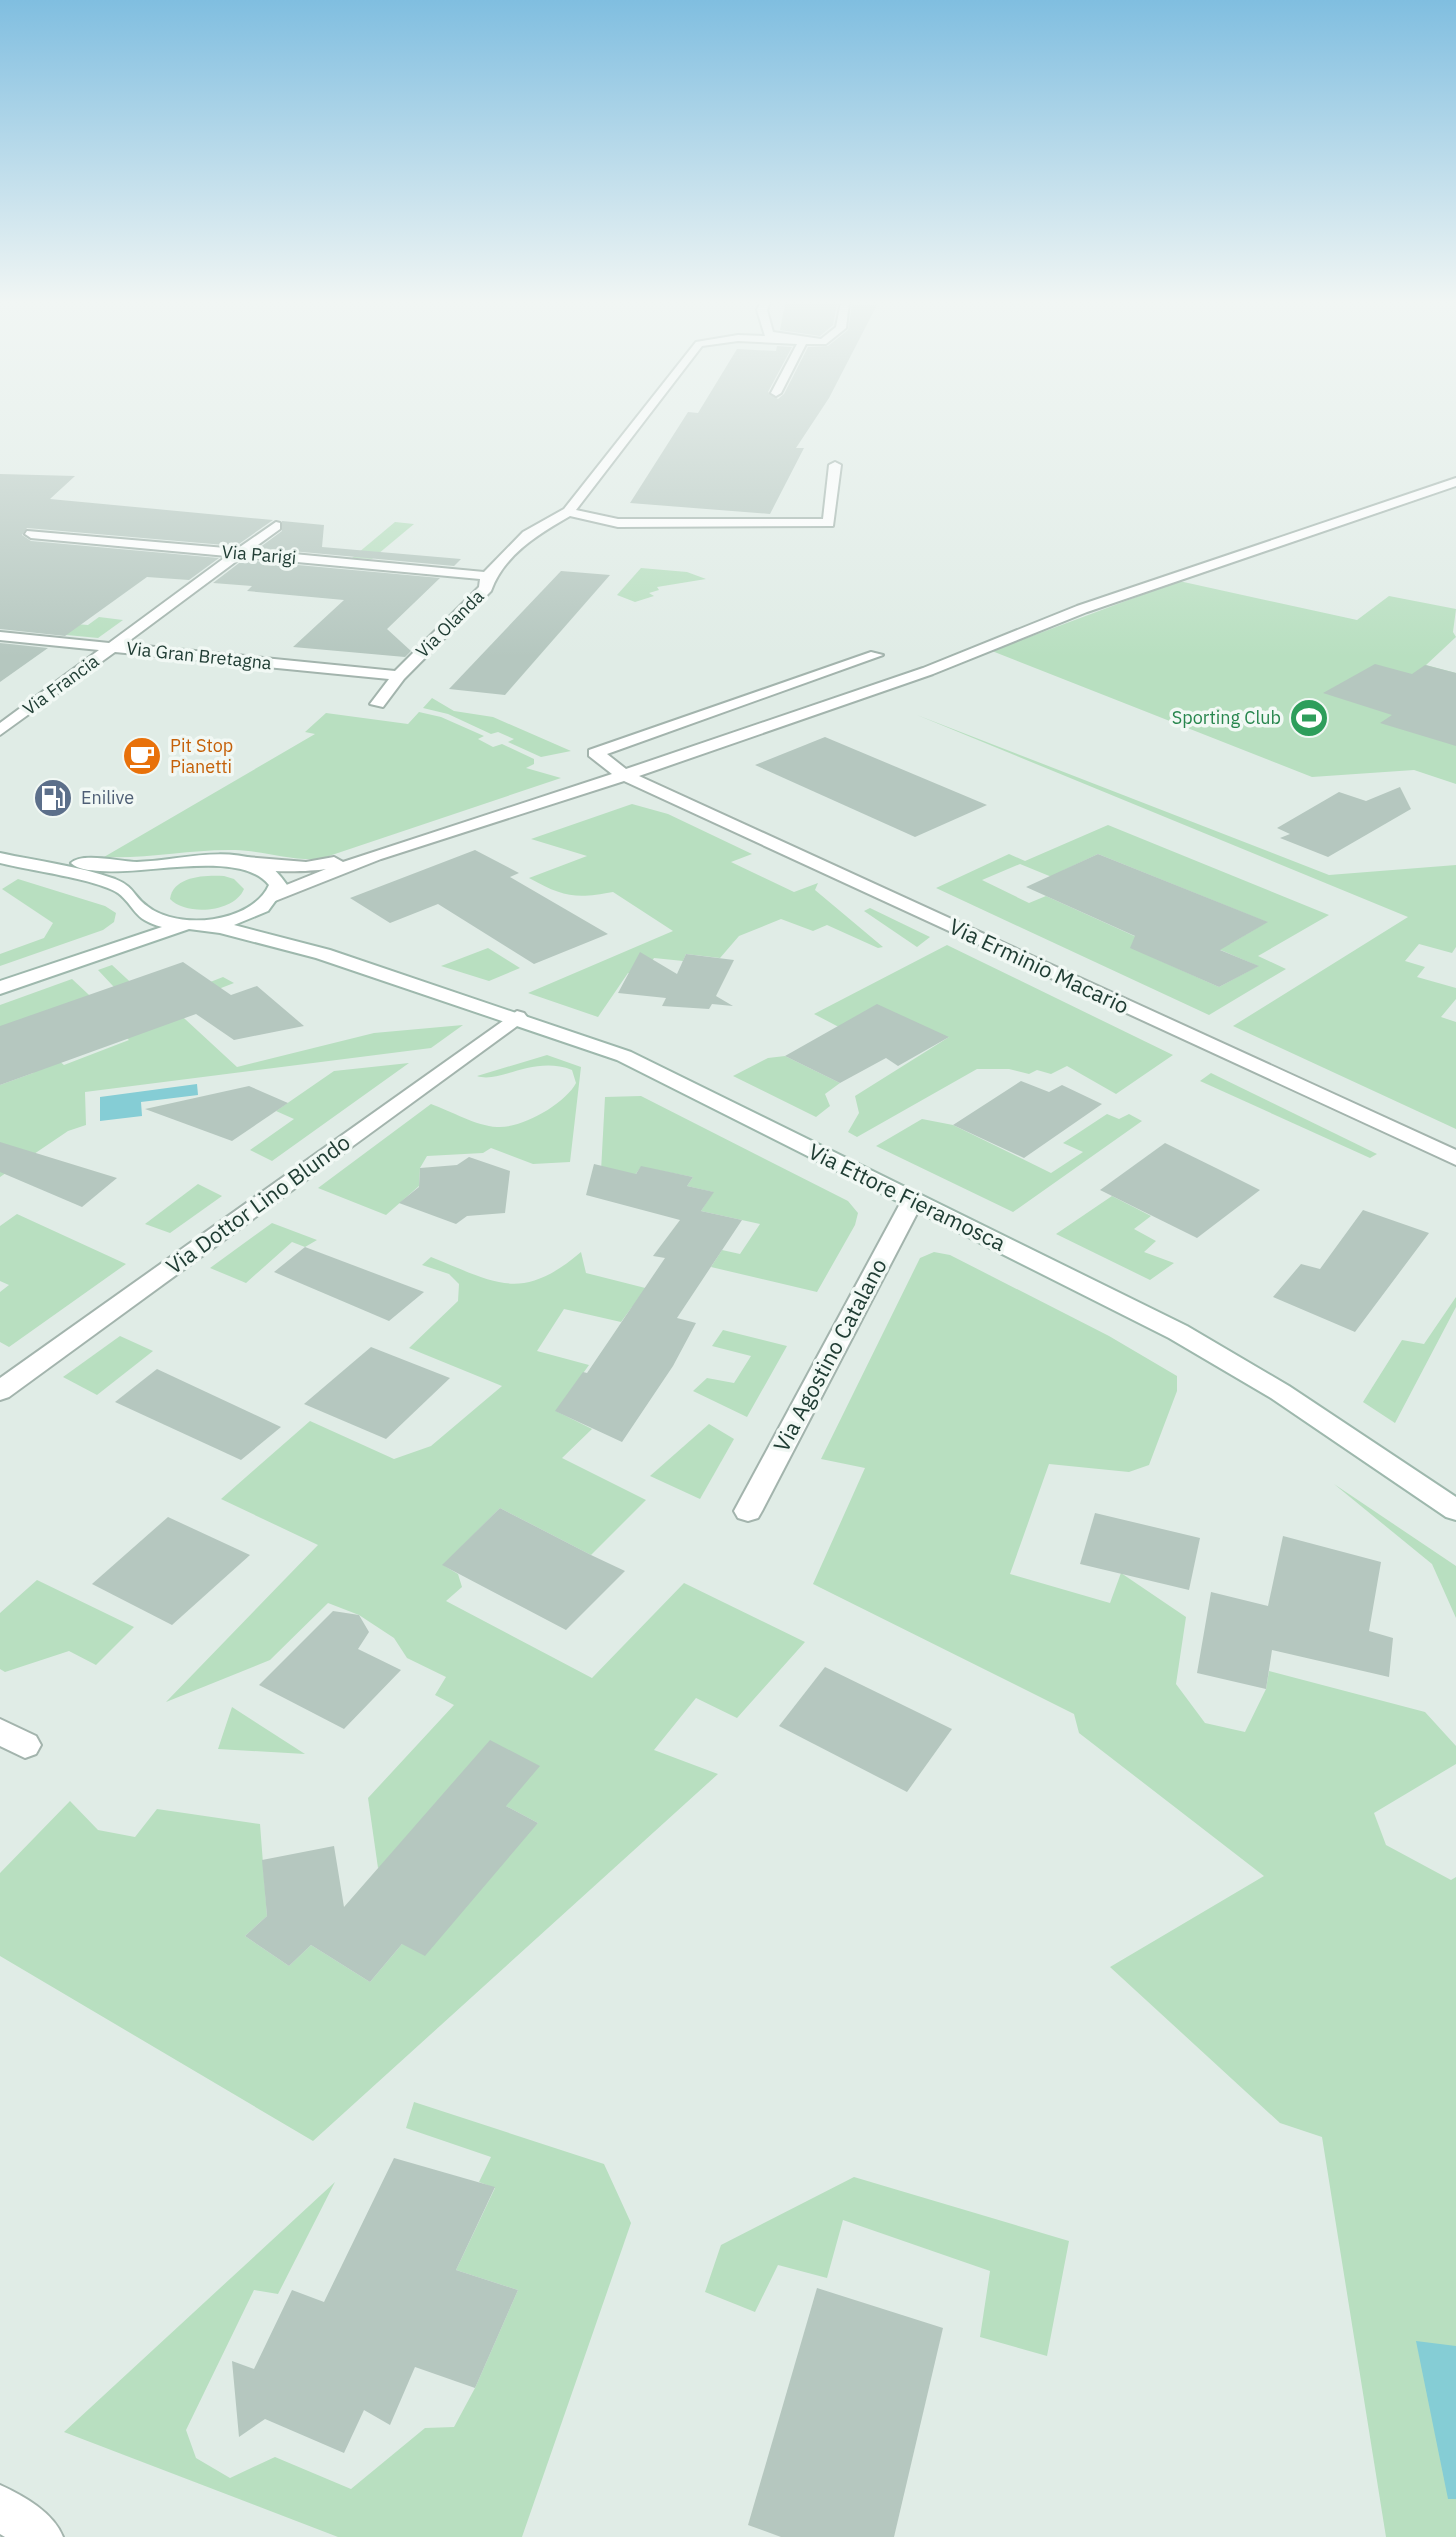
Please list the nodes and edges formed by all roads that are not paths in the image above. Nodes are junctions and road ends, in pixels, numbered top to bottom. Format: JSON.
{"nodes":[{"id":1,"x":639,"y":420,"type":"edge"},
{"id":2,"x":835,"y":465,"type":"dead end"},
{"id":3,"x":1456,"y":482,"type":"edge"},
{"id":4,"x":568,"y":512,"type":"junction"},
{"id":5,"x":276,"y":526,"type":"dead end"},
{"id":6,"x":31,"y":534,"type":"dead end"},
{"id":7,"x":239,"y":553,"type":"junction"},
{"id":8,"x":487,"y":576,"type":"junction"},
{"id":9,"x":0,"y":636,"type":"edge"},
{"id":10,"x":112,"y":647,"type":"junction"},
{"id":11,"x":876,"y":655,"type":"dead end"},
{"id":12,"x":399,"y":676,"type":"junction"},
{"id":13,"x":378,"y":704,"type":"dead end"},
{"id":14,"x":0,"y":730,"type":"edge"},
{"id":15,"x":622,"y":774,"type":"junction"},
{"id":16,"x":0,"y":841,"type":"edge"},
{"id":17,"x":375,"y":855,"type":"junction"},
{"id":18,"x":0,"y":858,"type":"edge"},
{"id":19,"x":246,"y":862,"type":"junction"},
{"id":20,"x":184,"y":864,"type":"junction"},
{"id":21,"x":272,"y":899,"type":"junction"},
{"id":22,"x":139,"y":907,"type":"junction"},
{"id":23,"x":194,"y":925,"type":"junction"},
{"id":24,"x":113,"y":947,"type":"junction"},
{"id":25,"x":323,"y":954,"type":"junction"},
{"id":26,"x":0,"y":988,"type":"edge"},
{"id":27,"x":517,"y":1017,"type":"junction"},
{"id":28,"x":1456,"y":1158,"type":"edge"},
{"id":29,"x":913,"y":1200,"type":"junction"},
{"id":30,"x":0,"y":1391,"type":"edge"},
{"id":31,"x":1456,"y":1510,"type":"edge"},
{"id":32,"x":748,"y":1511,"type":"dead end"},
{"id":33,"x":0,"y":2507,"type":"edge"},
{"id":34,"x":41,"y":2537,"type":"edge"}],
"edges":[{"from":1,"to":4,"type":"street","name":"Via Olanda"},
{"from":2,"to":4,"type":"street"},
{"from":3,"to":15,"type":"street"},
{"from":4,"to":8,"type":"street","name":"Via Olanda"},
{"from":5,"to":7,"type":"street","name":"Via Francia"},
{"from":6,"to":7,"type":"street","name":"Via Parigi"},
{"from":7,"to":8,"type":"street","name":"Via Parigi"},
{"from":7,"to":10,"type":"street","name":"Via Francia"},
{"from":8,"to":12,"type":"street","name":"Via Olanda"},
{"from":9,"to":10,"type":"street","name":"Via Gran Bretagna"},
{"from":10,"to":12,"type":"street","name":"Via Gran Bretagna"},
{"from":10,"to":14,"type":"street","name":"Via Francia"},
{"from":11,"to":15,"type":"street"},
{"from":12,"to":13,"type":"street","name":"Via Olanda"},
{"from":15,"to":17,"type":"street"},
{"from":15,"to":28,"type":"street","name":"Via Erminio Macario"},
{"from":16,"to":20,"type":"street"},
{"from":17,"to":19,"type":"street"},
{"from":17,"to":21,"type":"street"},
{"from":18,"to":22,"type":"street"},
{"from":19,"to":20,"type":"street"},
{"from":19,"to":21,"type":"street"},
{"from":20,"to":22,"type":"street"},
{"from":21,"to":23,"type":"street"},
{"from":21,"to":25,"type":"street"},
{"from":22,"to":23,"type":"street"},
{"from":22,"to":24,"type":"street"},
{"from":23,"to":24,"type":"street"},
{"from":23,"to":25,"type":"street"},
{"from":24,"to":26,"type":"street"},
{"from":25,"to":27,"type":"street","name":"Via Ettore Fieramosca"},
{"from":27,"to":29,"type":"street","name":"Via Ettore Fieramosca"},
{"from":27,"to":30,"type":"street","name":"Via Dottor Lino Blundo"},
{"from":29,"to":31,"type":"street","name":"Via Ettore Fieramosca"},
{"from":29,"to":32,"type":"street","name":"Via Agostino Catalano"},
{"from":33,"to":34,"type":"street"}]}
